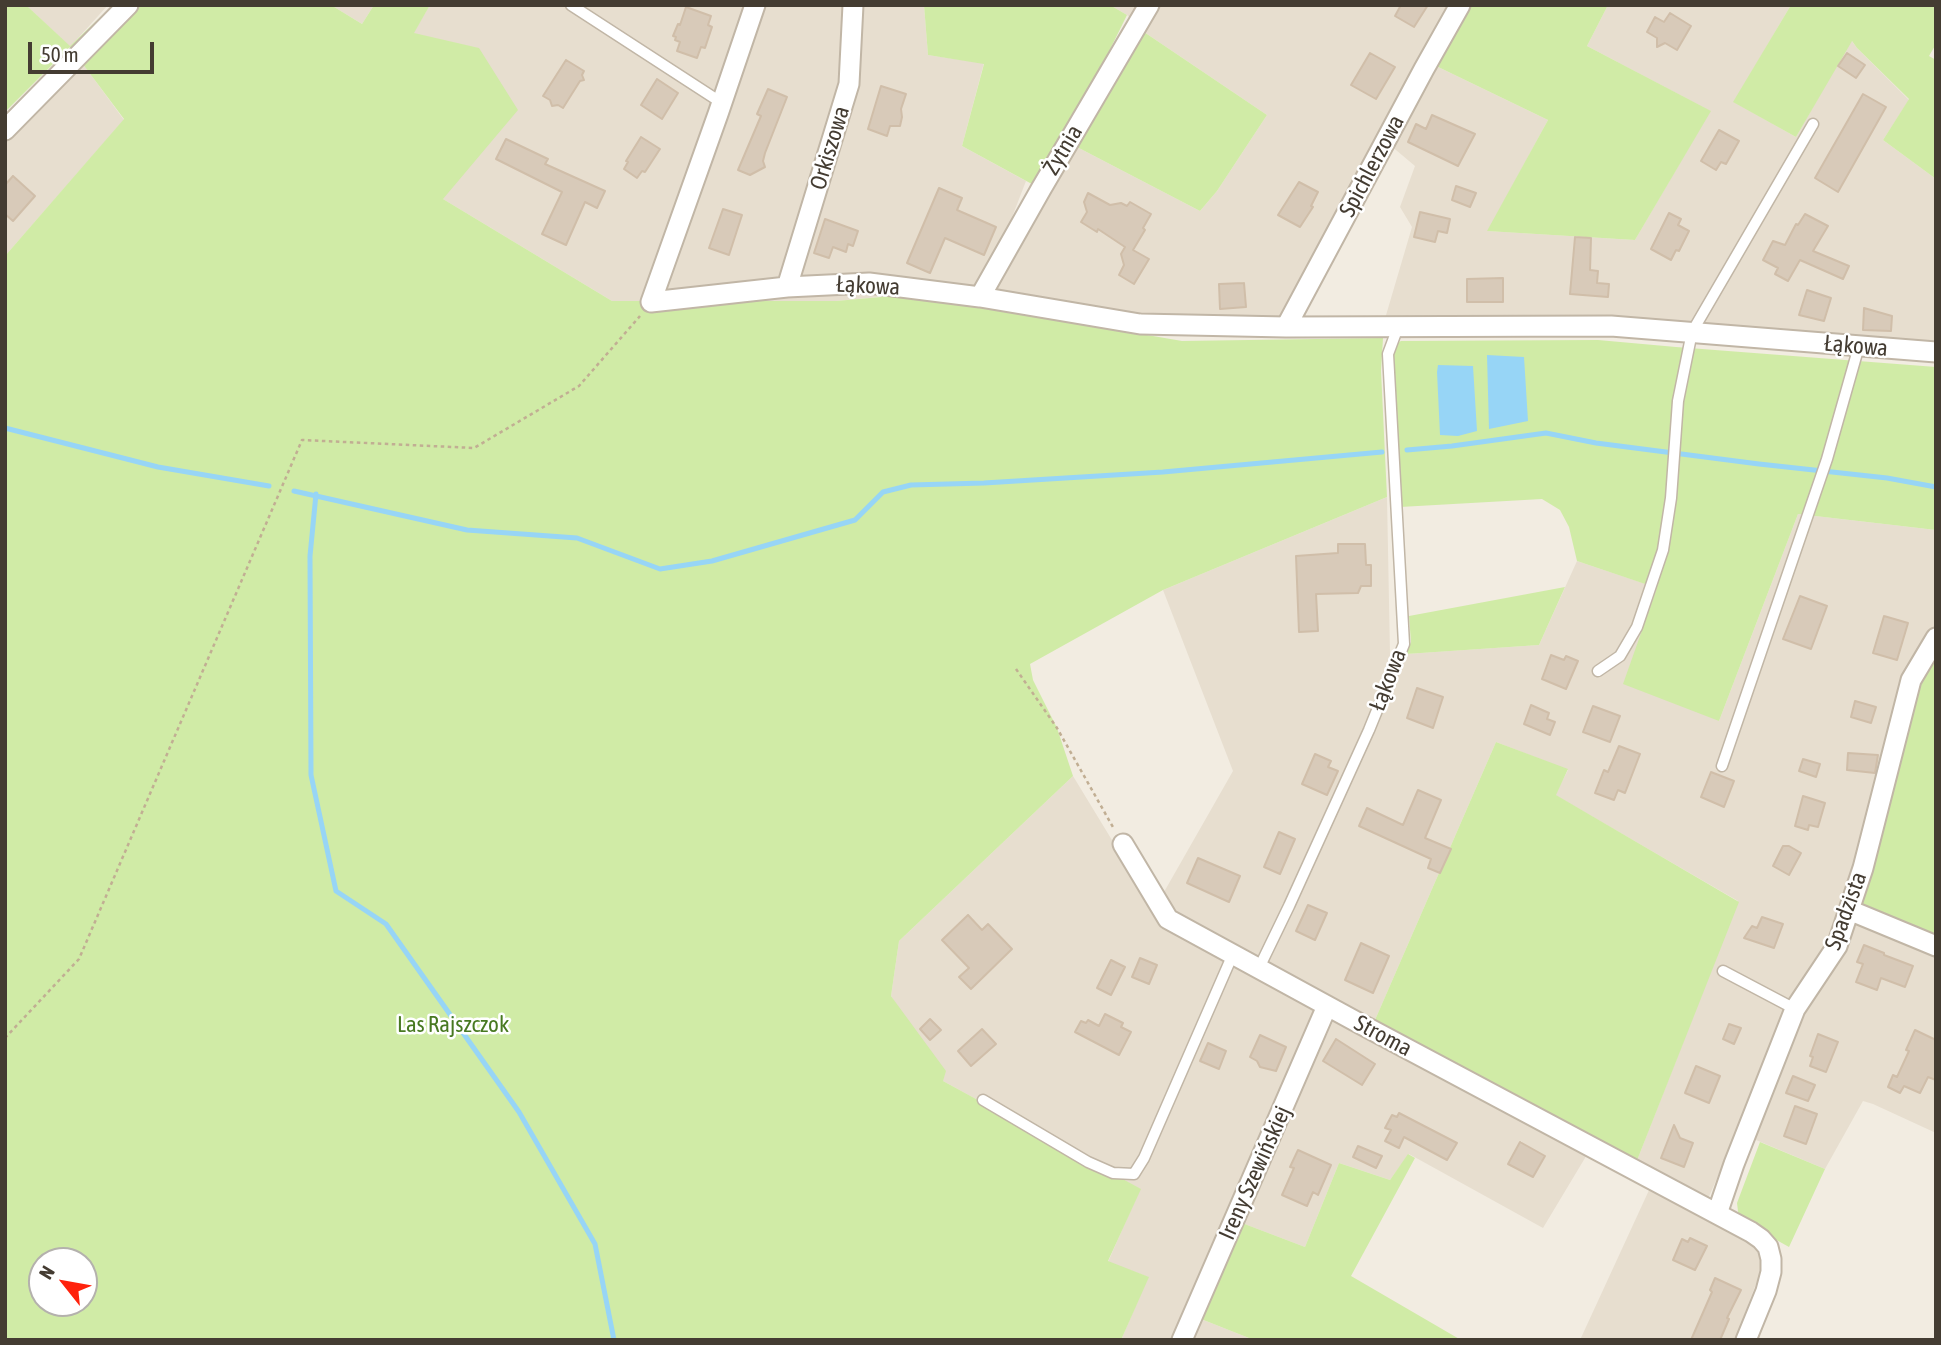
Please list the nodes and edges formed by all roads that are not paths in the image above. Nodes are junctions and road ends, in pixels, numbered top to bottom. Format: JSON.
{"nodes":[{"id":1,"x":128,"y":5,"type":"edge"},
{"id":2,"x":571,"y":5,"type":"edge"},
{"id":3,"x":755,"y":5,"type":"edge"},
{"id":4,"x":853,"y":5,"type":"edge"},
{"id":5,"x":1149,"y":5,"type":"edge"},
{"id":6,"x":1460,"y":5,"type":"edge"},
{"id":7,"x":722,"y":103,"type":"junction"},
{"id":8,"x":1813,"y":124,"type":"dead end"},
{"id":9,"x":5,"y":130,"type":"edge"},
{"id":10,"x":787,"y":287,"type":"junction"},
{"id":11,"x":980,"y":297,"type":"junction"},
{"id":12,"x":1286,"y":327,"type":"junction"},
{"id":13,"x":1398,"y":327,"type":"junction"},
{"id":14,"x":1692,"y":332,"type":"junction"},
{"id":15,"x":1859,"y":346,"type":"junction"},
{"id":16,"x":1936,"y":352,"type":"edge"},
{"id":17,"x":1936,"y":638,"type":"edge"},
{"id":18,"x":1598,"y":671,"type":"dead end"},
{"id":19,"x":1723,"y":766,"type":"dead end"},
{"id":20,"x":1123,"y":844,"type":"road end"},
{"id":21,"x":1849,"y":910,"type":"junction"},
{"id":22,"x":1936,"y":946,"type":"edge"},
{"id":23,"x":1233,"y":954,"type":"junction"},
{"id":24,"x":1259,"y":968,"type":"junction"},
{"id":25,"x":1723,"y":971,"type":"dead end"},
{"id":26,"x":1327,"y":1006,"type":"junction"},
{"id":27,"x":1796,"y":1009,"type":"junction"},
{"id":28,"x":983,"y":1100,"type":"dead end"},
{"id":29,"x":1717,"y":1214,"type":"junction"},
{"id":30,"x":1182,"y":1340,"type":"edge"},
{"id":31,"x":1746,"y":1340,"type":"edge"}],
"edges":[{"from":1,"to":9,"type":"street"},
{"from":2,"to":7,"type":"lane"},
{"from":3,"to":7,"type":"street"},
{"from":4,"to":10,"type":"street","name":"Orkiszowa"},
{"from":5,"to":11,"type":"street","name":"Żytnia"},
{"from":6,"to":12,"type":"street","name":"Spichlerzowa"},
{"from":7,"to":10,"type":"street","name":"Łąkowa"},
{"from":8,"to":14,"type":"lane"},
{"from":10,"to":11,"type":"street","name":"Łąkowa"},
{"from":11,"to":12,"type":"street","name":"Łąkowa"},
{"from":12,"to":13,"type":"street","name":"Łąkowa"},
{"from":13,"to":14,"type":"street","name":"Łąkowa"},
{"from":13,"to":24,"type":"lane","name":"Łąkowa"},
{"from":14,"to":15,"type":"street","name":"Łąkowa"},
{"from":14,"to":18,"type":"lane"},
{"from":15,"to":16,"type":"street","name":"Łąkowa"},
{"from":15,"to":19,"type":"lane"},
{"from":17,"to":21,"type":"street","name":"Spadzista"},
{"from":20,"to":23,"type":"street","name":"Stroma"},
{"from":21,"to":22,"type":"street"},
{"from":21,"to":27,"type":"street","name":"Spadzista"},
{"from":23,"to":24,"type":"street","name":"Stroma"},
{"from":23,"to":28,"type":"lane"},
{"from":24,"to":26,"type":"street","name":"Stroma"},
{"from":25,"to":27,"type":"lane"},
{"from":26,"to":29,"type":"street","name":"Stroma"},
{"from":26,"to":30,"type":"street","name":"Ireny Szewińskiej"},
{"from":27,"to":29,"type":"street","name":"Spadzista"},
{"from":29,"to":31,"type":"street","name":"Stroma"}]}
